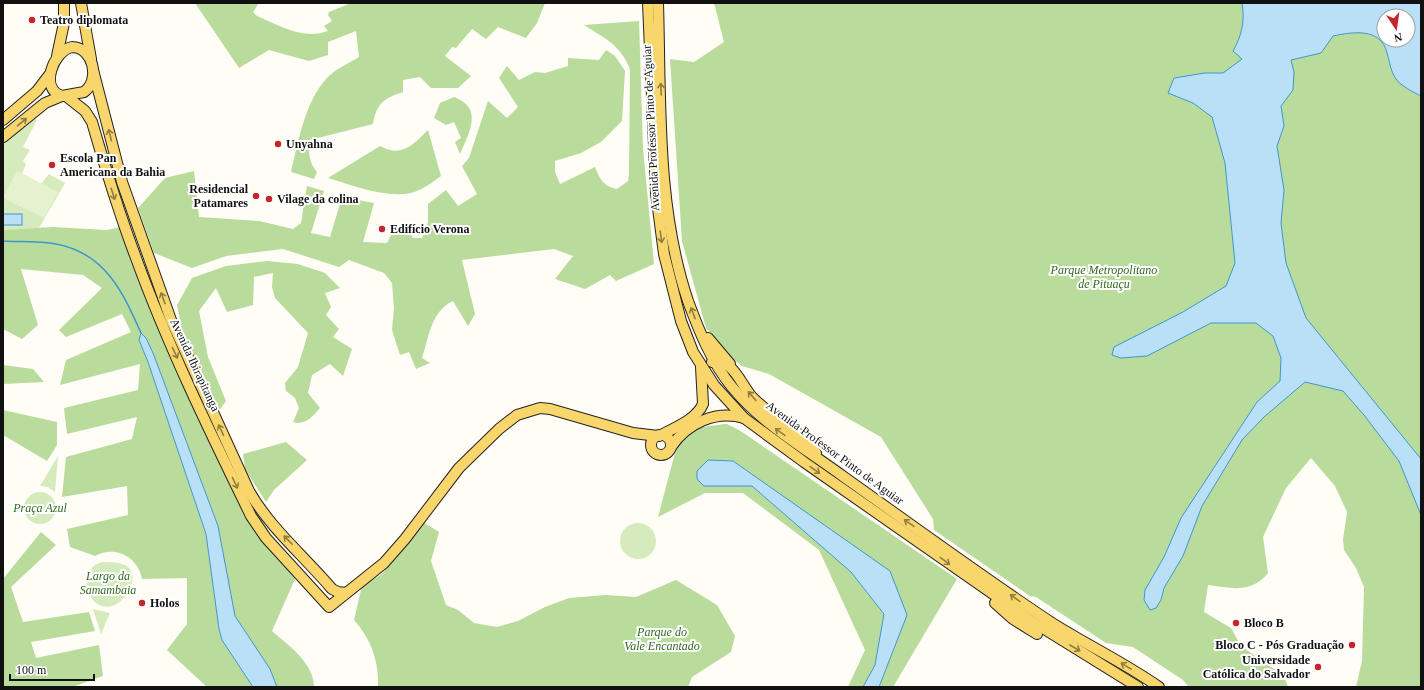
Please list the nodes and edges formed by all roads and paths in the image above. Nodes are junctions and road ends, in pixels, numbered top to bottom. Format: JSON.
{"nodes":[{"id":1,"x":64,"y":3,"type":"edge"},
{"id":2,"x":80,"y":3,"type":"edge"},
{"id":3,"x":648,"y":3,"type":"edge"},
{"id":4,"x":658,"y":3,"type":"edge"},
{"id":5,"x":56,"y":61,"type":"junction"},
{"id":6,"x":92,"y":65,"type":"junction"},
{"id":7,"x":51,"y":72,"type":"junction"},
{"id":8,"x":64,"y":96,"type":"junction"},
{"id":9,"x":3,"y":120,"type":"edge"},
{"id":10,"x":3,"y":138,"type":"edge"},
{"id":11,"x":700,"y":329,"type":"junction"},
{"id":12,"x":715,"y":362,"type":"junction"},
{"id":13,"x":701,"y":367,"type":"junction"},
{"id":14,"x":734,"y":371,"type":"junction"},
{"id":15,"x":703,"y":404,"type":"junction"},
{"id":16,"x":713,"y":417,"type":"junction"},
{"id":17,"x":744,"y":418,"type":"junction"},
{"id":18,"x":633,"y":433,"type":"junction"},
{"id":19,"x":659,"y":436,"type":"junction"},
{"id":20,"x":671,"y":447,"type":"junction"},
{"id":21,"x":652,"y":450,"type":"junction"},
{"id":22,"x":821,"y":460,"type":"junction"},
{"id":23,"x":308,"y":561,"type":"junction"},
{"id":24,"x":297,"y":572,"type":"junction"},
{"id":25,"x":318,"y":572,"type":"junction"},
{"id":26,"x":969,"y":578,"type":"junction"},
{"id":27,"x":306,"y":582,"type":"junction"},
{"id":28,"x":346,"y":593,"type":"junction"},
{"id":29,"x":1037,"y":634,"type":"dead end"},
{"id":30,"x":1138,"y":687,"type":"edge"},
{"id":31,"x":1159,"y":687,"type":"edge"}],
"edges":[{"from":1,"to":5,"type":"main road"},
{"from":2,"to":6,"type":"main road","name":"Avenida Ibirapitanga"},
{"from":3,"to":13,"type":"main road","name":"Avenida Professor Pinto de Aguiar","one_way":true},
{"from":11,"to":4,"type":"main road","name":"Avenida Professor Pinto de Aguiar","one_way":true},
{"from":5,"to":6,"type":"main road"},
{"from":5,"to":7,"type":"main road"},
{"from":6,"to":8,"type":"main road"},
{"from":23,"to":6,"type":"main road","name":"Avenida Ibirapitanga","one_way":true},
{"from":7,"to":8,"type":"main road"},
{"from":7,"to":9,"type":"main road"},
{"from":10,"to":8,"type":"main road","one_way":true},
{"from":8,"to":24,"type":"main road","name":"Avenida Ibirapitanga","one_way":true},
{"from":11,"to":12,"type":"main road","name":"Avenida Professor Pinto de Aguiar"},
{"from":11,"to":14,"type":"main road"},
{"from":12,"to":13,"type":"main road"},
{"from":12,"to":14,"type":"main road"},
{"from":22,"to":12,"type":"main road","name":"Avenida Professor Pinto de Aguiar","one_way":true},
{"from":13,"to":15,"type":"main road"},
{"from":13,"to":17,"type":"main road","name":"Avenida Professor Pinto de Aguiar"},
{"from":22,"to":14,"type":"main road","one_way":true},
{"from":15,"to":16,"type":"main road"},
{"from":15,"to":19,"type":"main road"},
{"from":16,"to":17,"type":"main road"},
{"from":16,"to":20,"type":"main road"},
{"from":17,"to":26,"type":"main road","name":"Avenida Professor Pinto de Aguiar","one_way":true},
{"from":18,"to":19,"type":"main road","name":"Avenida Ibirapitanga"},
{"from":18,"to":21,"type":"main road","name":"Avenida Ibirapitanga"},
{"from":18,"to":28,"type":"main road","name":"Avenida Ibirapitanga"},
{"from":19,"to":20,"type":"main road"},
{"from":19,"to":21,"type":"main road"},
{"from":20,"to":21,"type":"main road"},
{"from":31,"to":22,"type":"main road","name":"Avenida Professor Pinto de Aguiar","one_way":true},
{"from":23,"to":24,"type":"main road"},
{"from":23,"to":25,"type":"main road","name":"Avenida Ibirapitanga"},
{"from":24,"to":27,"type":"main road","name":"Avenida Ibirapitanga"},
{"from":25,"to":27,"type":"main road"},
{"from":25,"to":28,"type":"main road","name":"Avenida Ibirapitanga"},
{"from":26,"to":29,"type":"main road"},
{"from":26,"to":30,"type":"main road","name":"Avenida Professor Pinto de Aguiar","one_way":true},
{"from":27,"to":28,"type":"main road","name":"Avenida Ibirapitanga"}]}
